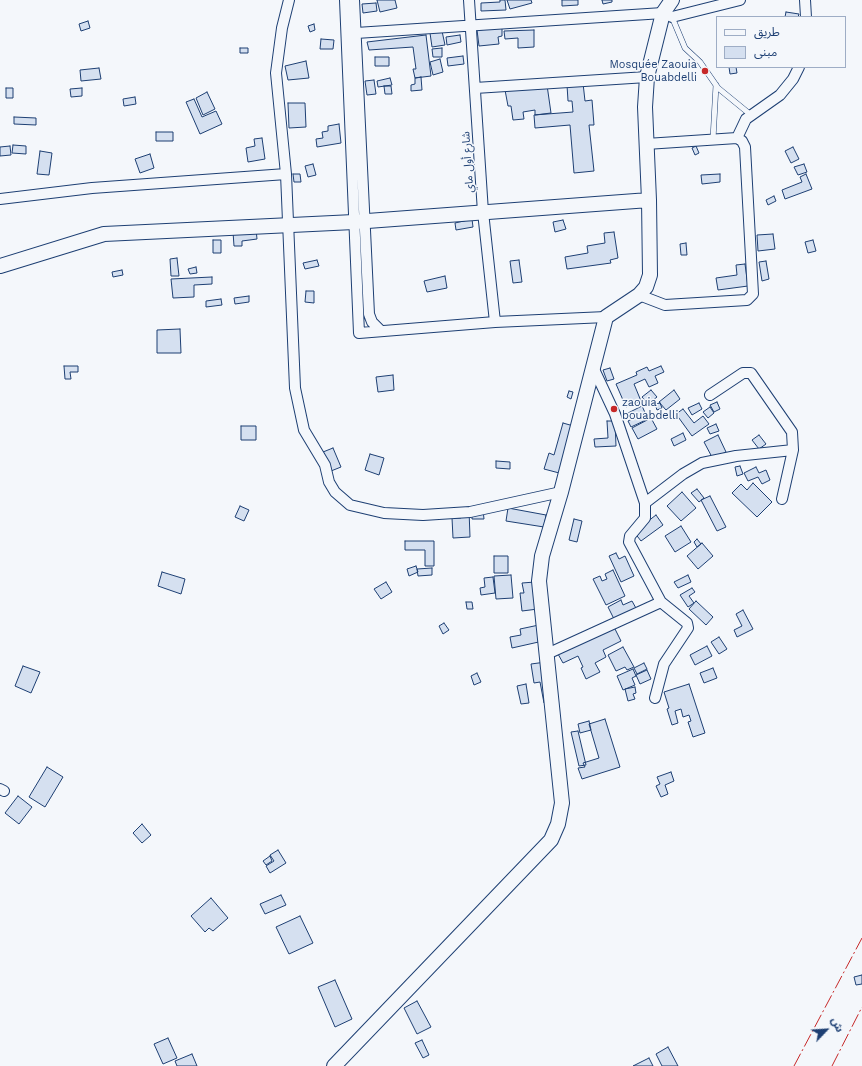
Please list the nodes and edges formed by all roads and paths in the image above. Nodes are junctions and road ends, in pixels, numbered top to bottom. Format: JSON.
{"nodes":[{"id":1,"x":289,"y":0,"type":"edge"},
{"id":2,"x":345,"y":0,"type":"edge"},
{"id":3,"x":354,"y":0,"type":"edge"},
{"id":4,"x":469,"y":0,"type":"edge"},
{"id":5,"x":672,"y":0,"type":"edge"},
{"id":6,"x":740,"y":0,"type":"edge"},
{"id":7,"x":805,"y":0,"type":"edge"},
{"id":8,"x":668,"y":15,"type":"junction"},
{"id":9,"x":806,"y":16,"type":"edge"},
{"id":10,"x":471,"y":25,"type":"junction"},
{"id":11,"x":356,"y":33,"type":"junction"},
{"id":12,"x":798,"y":68,"type":"edge"},
{"id":13,"x":647,"y":77,"type":"junction"},
{"id":14,"x":716,"y":85,"type":"junction"},
{"id":15,"x":475,"y":88,"type":"junction"},
{"id":16,"x":751,"y":115,"type":"junction"},
{"id":17,"x":737,"y":138,"type":"junction"},
{"id":18,"x":713,"y":140,"type":"junction"},
{"id":19,"x":646,"y":144,"type":"junction"},
{"id":20,"x":286,"y":174,"type":"junction"},
{"id":21,"x":0,"y":199,"type":"edge"},
{"id":22,"x":649,"y":200,"type":"junction"},
{"id":23,"x":483,"y":212,"type":"junction"},
{"id":24,"x":359,"y":221,"type":"junction"},
{"id":25,"x":289,"y":224,"type":"junction"},
{"id":26,"x":0,"y":266,"type":"edge"},
{"id":27,"x":639,"y":295,"type":"junction"},
{"id":28,"x":606,"y":317,"type":"junction"},
{"id":29,"x":495,"y":322,"type":"junction"},
{"id":30,"x":381,"y":331,"type":"junction"},
{"id":31,"x":593,"y":367,"type":"junction"},
{"id":32,"x":710,"y":395,"type":"dead end"},
{"id":33,"x":793,"y":450,"type":"junction"},
{"id":34,"x":561,"y":492,"type":"junction"},
{"id":35,"x":782,"y":499,"type":"dead end"},
{"id":36,"x":645,"y":503,"type":"junction"},
{"id":37,"x":661,"y":602,"type":"junction"},
{"id":38,"x":547,"y":654,"type":"junction"},
{"id":39,"x":655,"y":698,"type":"dead end"},
{"id":40,"x":334,"y":1066,"type":"edge"}],
"edges":[{"from":1,"to":20,"type":"street"},
{"from":2,"to":24,"type":"street"},
{"from":3,"to":11,"type":"street"},
{"from":4,"to":10,"type":"street","name":"شارع أول ماي"},
{"from":5,"to":8,"type":"street"},
{"from":6,"to":8,"type":"street"},
{"from":7,"to":9,"type":"street"},
{"from":8,"to":10,"type":"street"},
{"from":8,"to":13,"type":"street"},
{"from":8,"to":14,"type":"lane"},
{"from":10,"to":11,"type":"street"},
{"from":10,"to":15,"type":"street","name":"شارع أول ماي"},
{"from":11,"to":24,"type":"street"},
{"from":12,"to":16,"type":"street"},
{"from":13,"to":15,"type":"street"},
{"from":13,"to":19,"type":"street"},
{"from":14,"to":16,"type":"lane"},
{"from":14,"to":18,"type":"lane"},
{"from":15,"to":23,"type":"street","name":"شارع أول ماي"},
{"from":16,"to":17,"type":"street"},
{"from":17,"to":18,"type":"street"},
{"from":17,"to":27,"type":"street"},
{"from":18,"to":19,"type":"street"},
{"from":19,"to":22,"type":"street"},
{"from":20,"to":21,"type":"street"},
{"from":20,"to":25,"type":"street"},
{"from":22,"to":23,"type":"street"},
{"from":22,"to":27,"type":"street"},
{"from":23,"to":24,"type":"street"},
{"from":23,"to":29,"type":"street","name":"شارع أول ماي"},
{"from":24,"to":25,"type":"street"},
{"from":24,"to":30,"type":"street"},
{"from":24,"to":30,"type":"street"},
{"from":25,"to":26,"type":"street"},
{"from":25,"to":34,"type":"street"},
{"from":27,"to":28,"type":"street"},
{"from":28,"to":29,"type":"street"},
{"from":28,"to":31,"type":"street"},
{"from":29,"to":30,"type":"street"},
{"from":31,"to":34,"type":"street"},
{"from":31,"to":36,"type":"street"},
{"from":32,"to":33,"type":"street"},
{"from":33,"to":35,"type":"street"},
{"from":33,"to":36,"type":"street"},
{"from":34,"to":38,"type":"street"},
{"from":36,"to":37,"type":"street"},
{"from":37,"to":38,"type":"street"},
{"from":37,"to":39,"type":"street"},
{"from":38,"to":40,"type":"street"}]}
